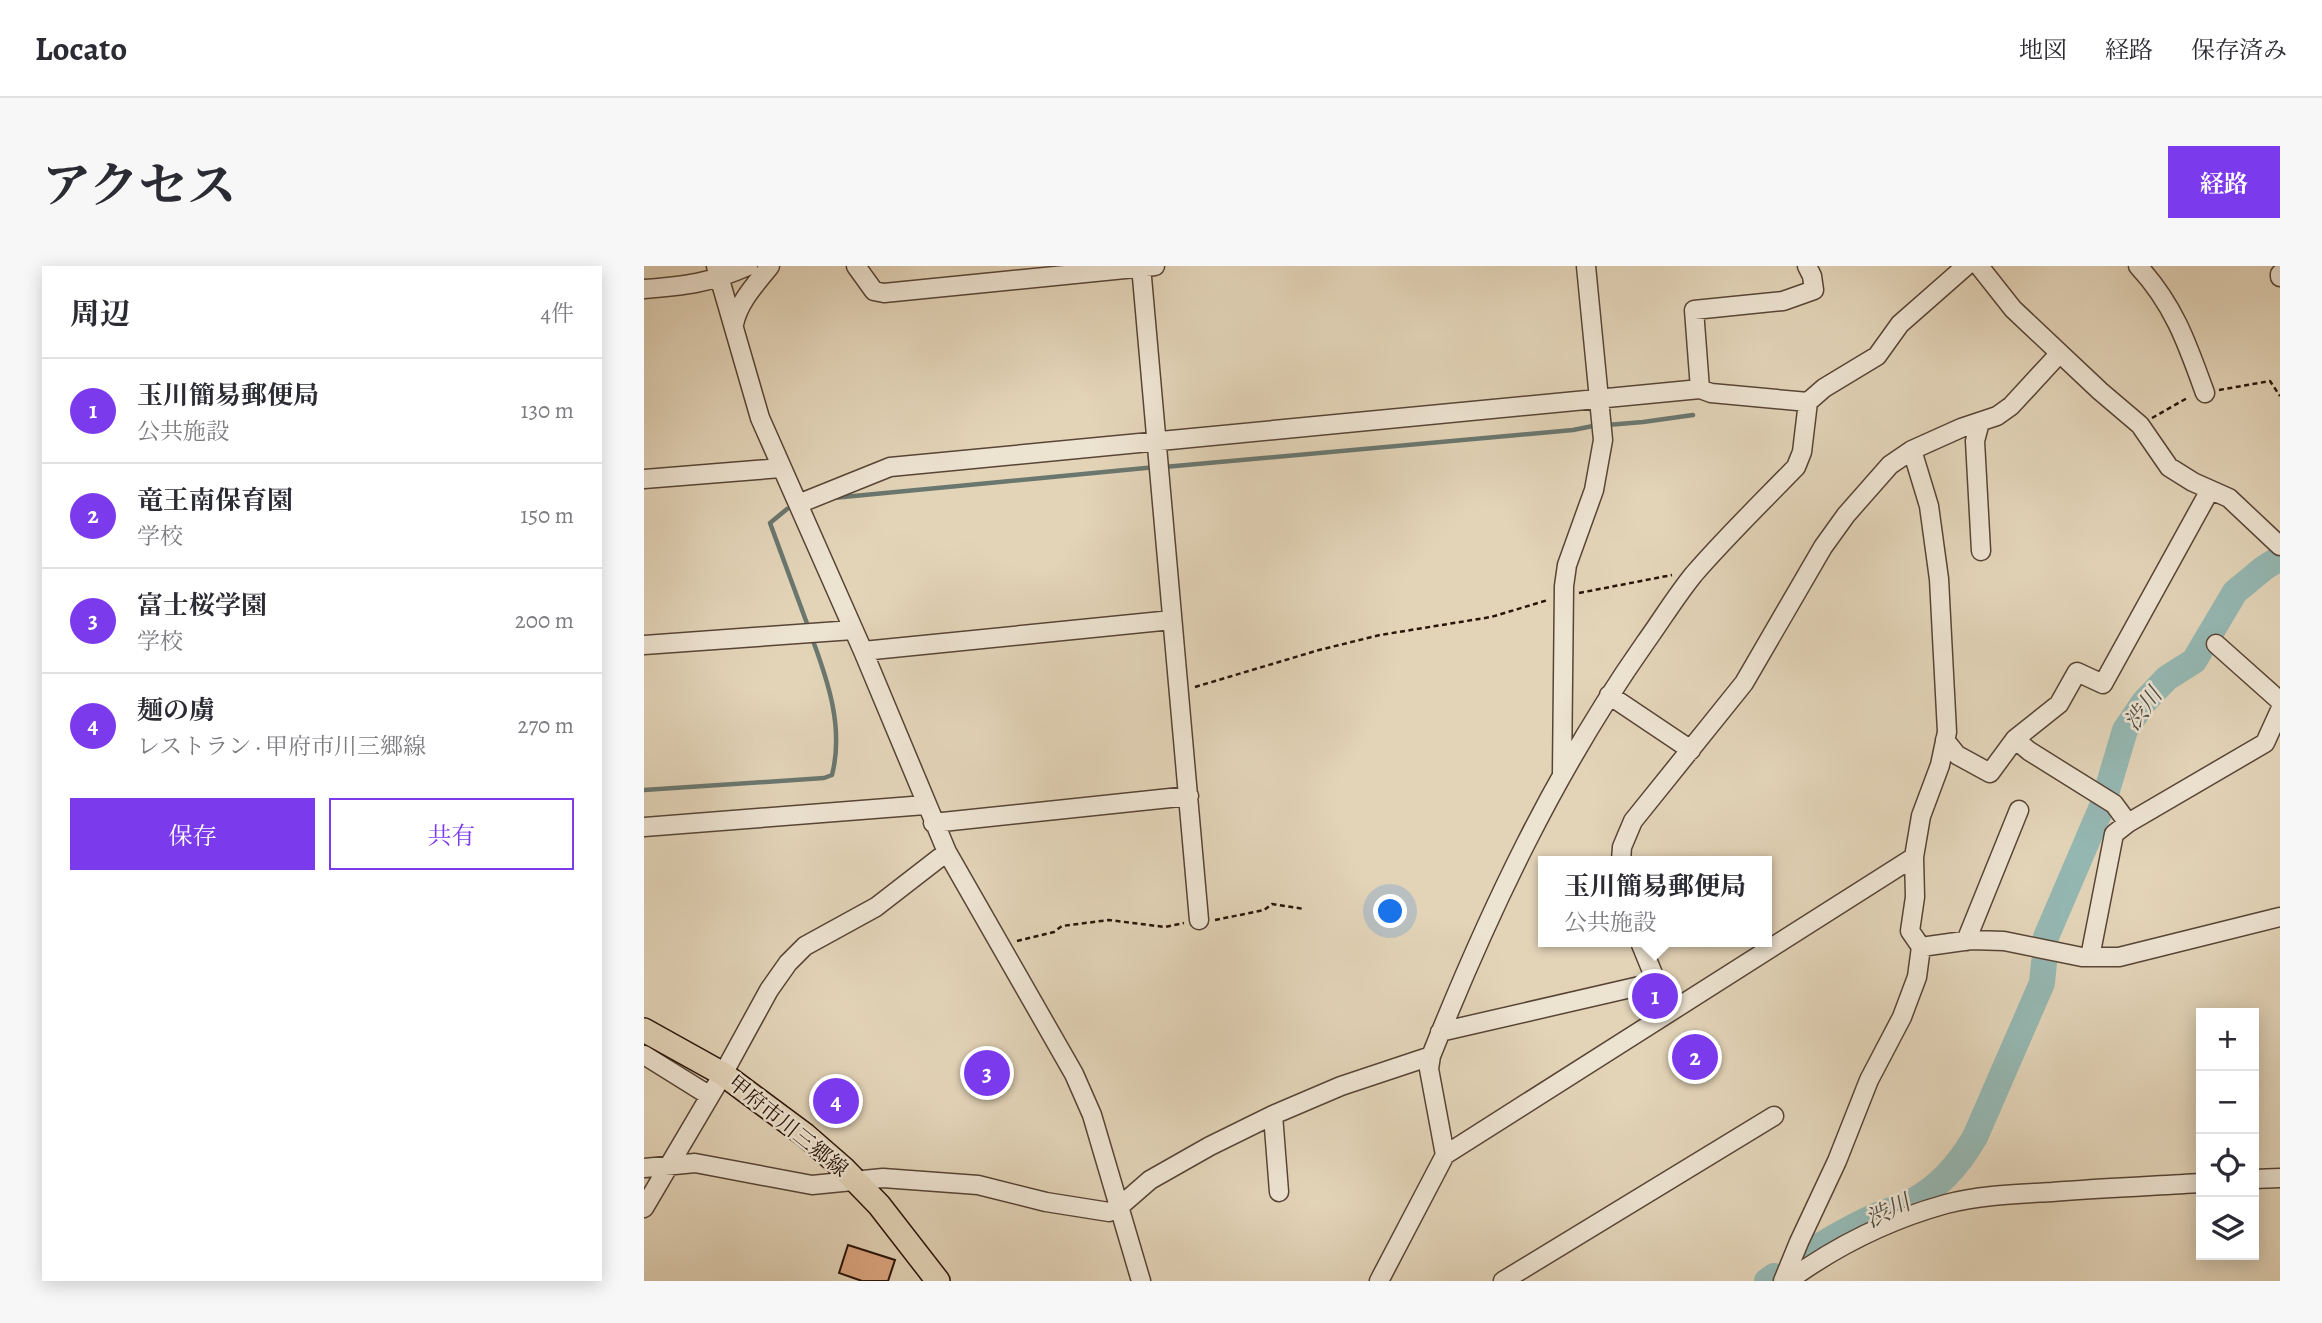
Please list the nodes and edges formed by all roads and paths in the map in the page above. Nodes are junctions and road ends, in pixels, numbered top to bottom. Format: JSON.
{"nodes":[{"id":1,"x":748,"y":266,"type":"edge"},
{"id":2,"x":770,"y":266,"type":"edge"},
{"id":3,"x":856,"y":266,"type":"edge"},
{"id":4,"x":1145,"y":266,"type":"edge"},
{"id":5,"x":1587,"y":266,"type":"edge"},
{"id":6,"x":1807,"y":266,"type":"edge"},
{"id":7,"x":1966,"y":266,"type":"edge"},
{"id":8,"x":1979,"y":266,"type":"edge"},
{"id":9,"x":2138,"y":266,"type":"edge"},
{"id":10,"x":719,"y":272,"type":"edge"},
{"id":11,"x":644,"y":289,"type":"edge"},
{"id":12,"x":734,"y":324,"type":"junction"},
{"id":13,"x":2059,"y":354,"type":"junction"},
{"id":14,"x":1700,"y":389,"type":"junction"},
{"id":15,"x":2205,"y":393,"type":"dead end"},
{"id":16,"x":1600,"y":398,"type":"junction"},
{"id":17,"x":1808,"y":402,"type":"junction"},
{"id":18,"x":1980,"y":422,"type":"junction"},
{"id":19,"x":1155,"y":442,"type":"junction"},
{"id":20,"x":1912,"y":450,"type":"junction"},
{"id":21,"x":780,"y":468,"type":"junction"},
{"id":22,"x":644,"y":478,"type":"edge"},
{"id":23,"x":2210,"y":490,"type":"junction"},
{"id":24,"x":798,"y":504,"type":"junction"},
{"id":25,"x":2280,"y":546,"type":"edge"},
{"id":26,"x":1981,"y":551,"type":"dead end"},
{"id":27,"x":1693,"y":576,"type":"junction"},
{"id":28,"x":1564,"y":596,"type":"junction"},
{"id":29,"x":1172,"y":620,"type":"junction"},
{"id":30,"x":853,"y":630,"type":"junction"},
{"id":31,"x":2216,"y":644,"type":"dead end"},
{"id":32,"x":644,"y":645,"type":"edge"},
{"id":33,"x":863,"y":651,"type":"junction"},
{"id":34,"x":1179,"y":692,"type":"junction"},
{"id":35,"x":1609,"y":695,"type":"junction"},
{"id":36,"x":2280,"y":701,"type":"edge"},
{"id":37,"x":2280,"y":709,"type":"edge"},
{"id":38,"x":2276,"y":732,"type":"edge"},
{"id":39,"x":2015,"y":739,"type":"junction"},
{"id":40,"x":1945,"y":740,"type":"junction"},
{"id":41,"x":1691,"y":750,"type":"junction"},
{"id":42,"x":1562,"y":774,"type":"junction"},
{"id":43,"x":1189,"y":796,"type":"junction"},
{"id":44,"x":925,"y":805,"type":"junction"},
{"id":45,"x":2019,"y":810,"type":"dead end"},
{"id":46,"x":933,"y":823,"type":"junction"},
{"id":47,"x":2128,"y":823,"type":"junction"},
{"id":48,"x":644,"y":827,"type":"edge"},
{"id":49,"x":947,"y":852,"type":"junction"},
{"id":50,"x":1621,"y":856,"type":"edge"},
{"id":51,"x":1914,"y":857,"type":"junction"},
{"id":52,"x":1304,"y":909,"type":"dead end"},
{"id":53,"x":2280,"y":917,"type":"edge"},
{"id":54,"x":1199,"y":920,"type":"junction"},
{"id":55,"x":1966,"y":941,"type":"junction"},
{"id":56,"x":1000,"y":946,"type":"junction"},
{"id":57,"x":1642,"y":947,"type":"edge"},
{"id":58,"x":1921,"y":947,"type":"junction"},
{"id":59,"x":2090,"y":957,"type":"junction"},
{"id":60,"x":1657,"y":982,"type":"junction"},
{"id":61,"x":1669,"y":1013,"type":"junction"},
{"id":62,"x":644,"y":1030,"type":"edge"},
{"id":63,"x":1440,"y":1032,"type":"junction"},
{"id":64,"x":644,"y":1055,"type":"edge"},
{"id":65,"x":1431,"y":1056,"type":"junction"},
{"id":66,"x":723,"y":1074,"type":"junction"},
{"id":67,"x":710,"y":1096,"type":"junction"},
{"id":68,"x":1273,"y":1115,"type":"junction"},
{"id":69,"x":1774,"y":1116,"type":"dead end"},
{"id":70,"x":1445,"y":1155,"type":"junction"},
{"id":71,"x":670,"y":1164,"type":"junction"},
{"id":72,"x":644,"y":1168,"type":"edge"},
{"id":73,"x":2280,"y":1178,"type":"edge"},
{"id":74,"x":2259,"y":1180,"type":"edge"},
{"id":75,"x":855,"y":1181,"type":"junction"},
{"id":76,"x":2196,"y":1182,"type":"edge"},
{"id":77,"x":1279,"y":1192,"type":"dead end"},
{"id":78,"x":1119,"y":1207,"type":"junction"},
{"id":79,"x":644,"y":1208,"type":"edge"},
{"id":80,"x":938,"y":1281,"type":"edge"},
{"id":81,"x":1141,"y":1281,"type":"edge"},
{"id":82,"x":1380,"y":1281,"type":"edge"},
{"id":83,"x":1503,"y":1281,"type":"edge"},
{"id":84,"x":1786,"y":1281,"type":"edge"}],
"edges":[{"from":1,"to":10,"type":"street"},
{"from":2,"to":12,"type":"street"},
{"from":3,"to":4,"type":"street"},
{"from":4,"to":19,"type":"street"},
{"from":5,"to":16,"type":"street"},
{"from":6,"to":14,"type":"street"},
{"from":7,"to":17,"type":"street"},
{"from":8,"to":13,"type":"street"},
{"from":9,"to":15,"type":"street"},
{"from":10,"to":11,"type":"street"},
{"from":10,"to":12,"type":"street"},
{"from":12,"to":21,"type":"street"},
{"from":13,"to":18,"type":"street"},
{"from":13,"to":23,"type":"street"},
{"from":14,"to":16,"type":"street"},
{"from":14,"to":17,"type":"street"},
{"from":16,"to":19,"type":"street"},
{"from":16,"to":28,"type":"street"},
{"from":17,"to":27,"type":"street"},
{"from":18,"to":20,"type":"street"},
{"from":18,"to":26,"type":"street"},
{"from":19,"to":24,"type":"street"},
{"from":19,"to":29,"type":"street"},
{"from":20,"to":40,"type":"street"},
{"from":20,"to":41,"type":"street"},
{"from":21,"to":22,"type":"street"},
{"from":21,"to":24,"type":"street"},
{"from":23,"to":25,"type":"street"},
{"from":23,"to":39,"type":"street"},
{"from":24,"to":30,"type":"street"},
{"from":27,"to":28,"type":"path"},
{"from":27,"to":35,"type":"street"},
{"from":28,"to":34,"type":"path"},
{"from":28,"to":42,"type":"street"},
{"from":29,"to":33,"type":"street"},
{"from":29,"to":34,"type":"street"},
{"from":30,"to":32,"type":"street"},
{"from":30,"to":33,"type":"street"},
{"from":31,"to":36,"type":"street"},
{"from":33,"to":44,"type":"street"},
{"from":34,"to":43,"type":"street"},
{"from":35,"to":41,"type":"street"},
{"from":35,"to":42,"type":"street"},
{"from":37,"to":38,"type":"street"},
{"from":38,"to":47,"type":"street"},
{"from":39,"to":40,"type":"street"},
{"from":39,"to":47,"type":"street"},
{"from":40,"to":51,"type":"street"},
{"from":41,"to":50,"type":"street"},
{"from":42,"to":63,"type":"street"},
{"from":43,"to":46,"type":"street"},
{"from":43,"to":54,"type":"street"},
{"from":44,"to":46,"type":"street"},
{"from":44,"to":48,"type":"street"},
{"from":45,"to":55,"type":"street"},
{"from":46,"to":49,"type":"street"},
{"from":47,"to":59,"type":"street"},
{"from":49,"to":56,"type":"street"},
{"from":49,"to":66,"type":"street"},
{"from":51,"to":58,"type":"street"},
{"from":51,"to":61,"type":"street"},
{"from":52,"to":54,"type":"path"},
{"from":53,"to":59,"type":"street"},
{"from":54,"to":56,"type":"path"},
{"from":55,"to":58,"type":"street"},
{"from":55,"to":59,"type":"street"},
{"from":56,"to":78,"type":"street"},
{"from":57,"to":60,"type":"street"},
{"from":58,"to":84,"type":"street"},
{"from":60,"to":61,"type":"street"},
{"from":60,"to":63,"type":"street"},
{"from":61,"to":70,"type":"street"},
{"from":62,"to":66,"type":"main road","name":"甲府市川三郷線"},
{"from":63,"to":65,"type":"street"},
{"from":64,"to":67,"type":"street"},
{"from":65,"to":68,"type":"street"},
{"from":65,"to":70,"type":"street"},
{"from":66,"to":67,"type":"street"},
{"from":66,"to":75,"type":"main road","name":"甲府市川三郷線"},
{"from":67,"to":71,"type":"street"},
{"from":68,"to":77,"type":"street"},
{"from":68,"to":78,"type":"street"},
{"from":69,"to":83,"type":"street"},
{"from":70,"to":82,"type":"street"},
{"from":71,"to":72,"type":"street"},
{"from":71,"to":75,"type":"street"},
{"from":71,"to":79,"type":"street"},
{"from":73,"to":74,"type":"street"},
{"from":75,"to":78,"type":"street"},
{"from":75,"to":80,"type":"main road","name":"甲府市川三郷線"},
{"from":76,"to":84,"type":"street"},
{"from":78,"to":81,"type":"street"}]}
